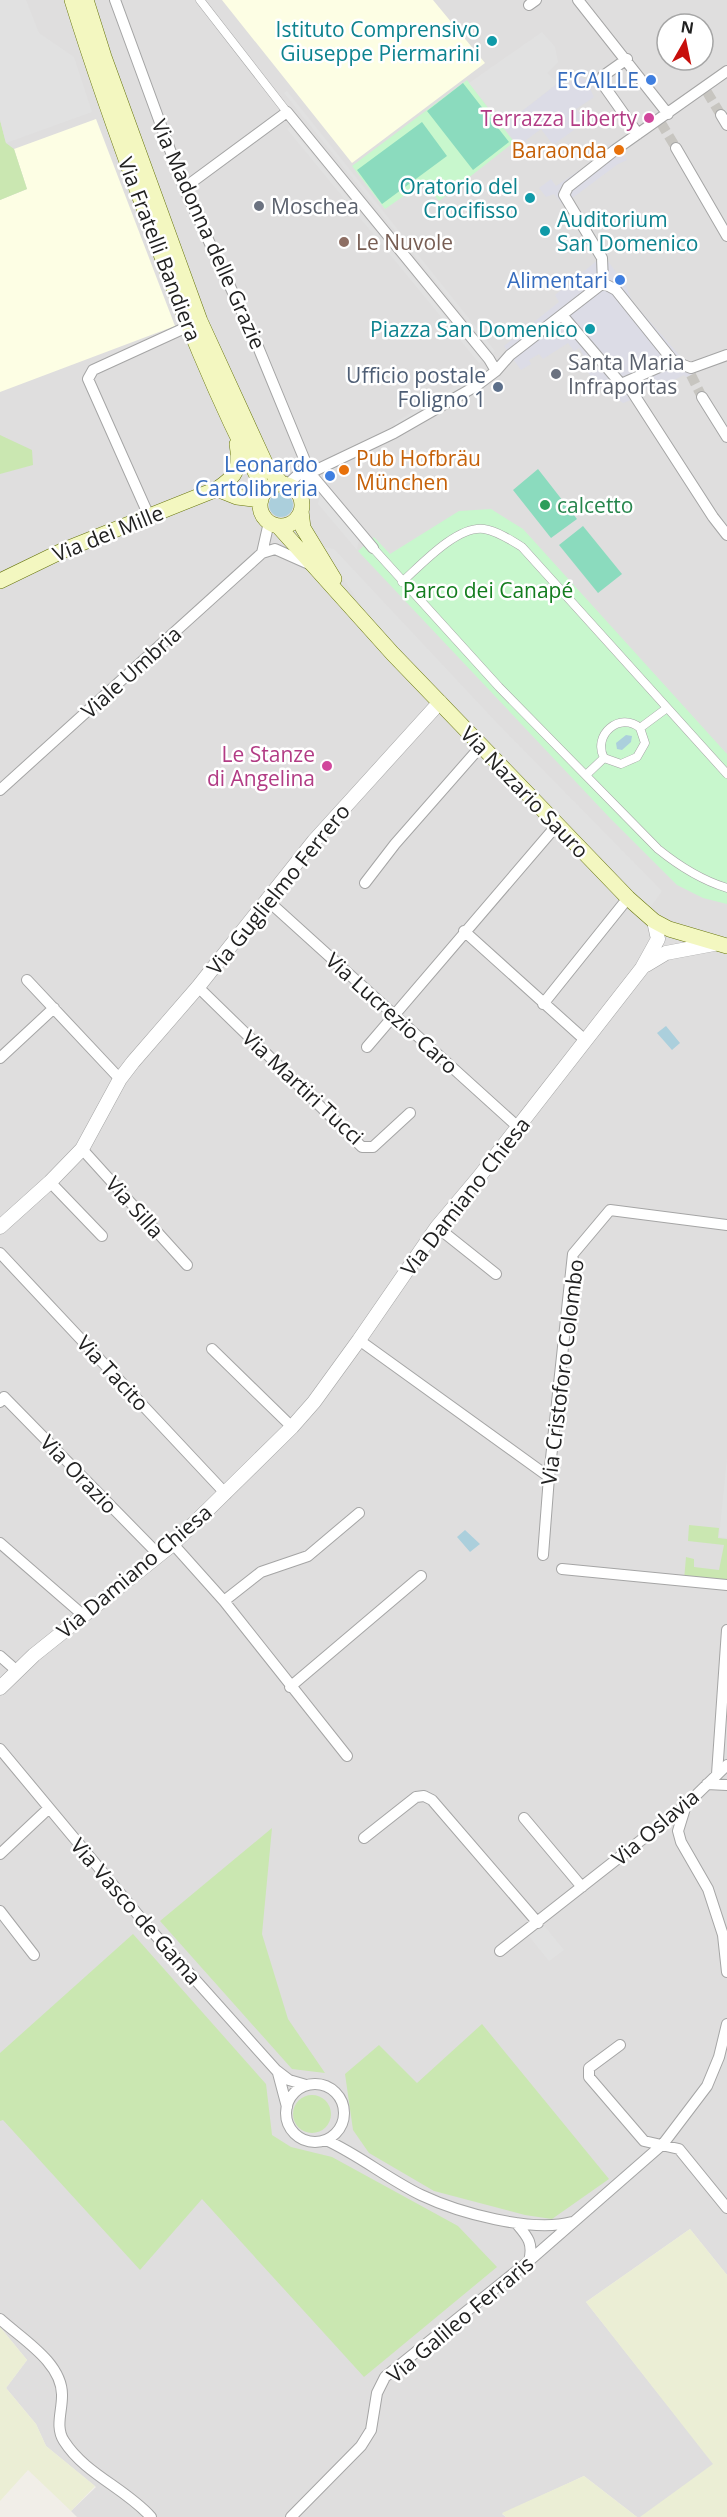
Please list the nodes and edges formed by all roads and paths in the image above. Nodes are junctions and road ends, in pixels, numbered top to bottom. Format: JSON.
{"nodes":[{"id":1,"x":72,"y":0,"type":"edge"},
{"id":2,"x":86,"y":0,"type":"edge"},
{"id":3,"x":115,"y":0,"type":"edge"},
{"id":4,"x":200,"y":0,"type":"edge"},
{"id":5,"x":578,"y":0,"type":"edge"},
{"id":6,"x":627,"y":59,"type":"junction"},
{"id":7,"x":727,"y":71,"type":"edge"},
{"id":8,"x":287,"y":112,"type":"junction"},
{"id":9,"x":663,"y":119,"type":"junction"},
{"id":10,"x":639,"y":134,"type":"junction"},
{"id":11,"x":676,"y":148,"type":"tunnel mouth"},
{"id":12,"x":184,"y":188,"type":"junction"},
{"id":13,"x":727,"y":236,"type":"edge"},
{"id":14,"x":603,"y":283,"type":"junction"},
{"id":15,"x":562,"y":315,"type":"junction"},
{"id":16,"x":187,"y":327,"type":"junction"},
{"id":17,"x":726,"y":359,"type":"edge"},
{"id":18,"x":673,"y":361,"type":"junction"},
{"id":19,"x":496,"y":371,"type":"junction"},
{"id":20,"x":621,"y":384,"type":"junction"},
{"id":21,"x":702,"y":397,"type":"tunnel mouth"},
{"id":22,"x":235,"y":436,"type":"junction"},
{"id":23,"x":727,"y":437,"type":"edge"},
{"id":24,"x":308,"y":470,"type":"junction"},
{"id":25,"x":284,"y":485,"type":"junction"},
{"id":26,"x":217,"y":489,"type":"junction"},
{"id":27,"x":263,"y":495,"type":"junction"},
{"id":28,"x":301,"y":505,"type":"junction"},
{"id":29,"x":149,"y":516,"type":"junction"},
{"id":30,"x":274,"y":524,"type":"junction"},
{"id":31,"x":727,"y":535,"type":"edge"},
{"id":32,"x":373,"y":548,"type":"joint"},
{"id":33,"x":262,"y":553,"type":"junction"},
{"id":34,"x":314,"y":567,"type":"junction"},
{"id":35,"x":0,"y":581,"type":"edge"},
{"id":36,"x":402,"y":582,"type":"junction"},
{"id":37,"x":347,"y":602,"type":"junction"},
{"id":38,"x":440,"y":702,"type":"junction"},
{"id":39,"x":667,"y":708,"type":"junction"},
{"id":40,"x":640,"y":728,"type":"junction"},
{"id":41,"x":482,"y":746,"type":"junction"},
{"id":42,"x":604,"y":758,"type":"junction"},
{"id":43,"x":727,"y":774,"type":"edge"},
{"id":44,"x":586,"y":775,"type":"junction"},
{"id":45,"x":0,"y":790,"type":"edge"},
{"id":46,"x":557,"y":825,"type":"junction"},
{"id":47,"x":365,"y":883,"type":"dead end"},
{"id":48,"x":727,"y":888,"type":"edge"},
{"id":49,"x":628,"y":898,"type":"junction"},
{"id":50,"x":266,"y":900,"type":"junction"},
{"id":51,"x":654,"y":921,"type":"junction"},
{"id":52,"x":464,"y":931,"type":"junction"},
{"id":53,"x":720,"y":945,"type":"edge"},
{"id":54,"x":642,"y":968,"type":"junction"},
{"id":55,"x":27,"y":980,"type":"dead end"},
{"id":56,"x":198,"y":987,"type":"junction"},
{"id":57,"x":543,"y":1004,"type":"junction"},
{"id":58,"x":54,"y":1008,"type":"junction"},
{"id":59,"x":394,"y":1014,"type":"junction"},
{"id":60,"x":585,"y":1040,"type":"junction"},
{"id":61,"x":367,"y":1047,"type":"dead end"},
{"id":62,"x":0,"y":1058,"type":"edge"},
{"id":63,"x":120,"y":1079,"type":"junction"},
{"id":64,"x":410,"y":1113,"type":"dead end"},
{"id":65,"x":518,"y":1127,"type":"junction"},
{"id":66,"x":82,"y":1149,"type":"junction"},
{"id":67,"x":50,"y":1182,"type":"junction"},
{"id":68,"x":727,"y":1225,"type":"edge"},
{"id":69,"x":0,"y":1227,"type":"edge"},
{"id":70,"x":437,"y":1227,"type":"junction"},
{"id":71,"x":102,"y":1236,"type":"dead end"},
{"id":72,"x":0,"y":1253,"type":"edge"},
{"id":73,"x":187,"y":1264,"type":"dead end"},
{"id":74,"x":496,"y":1274,"type":"dead end"},
{"id":75,"x":359,"y":1340,"type":"junction"},
{"id":76,"x":212,"y":1349,"type":"dead end"},
{"id":77,"x":0,"y":1402,"type":"edge"},
{"id":78,"x":292,"y":1427,"type":"junction"},
{"id":79,"x":549,"y":1477,"type":"junction"},
{"id":80,"x":226,"y":1494,"type":"junction"},
{"id":81,"x":359,"y":1513,"type":"dead end"},
{"id":82,"x":0,"y":1543,"type":"edge"},
{"id":83,"x":173,"y":1544,"type":"junction"},
{"id":84,"x":543,"y":1555,"type":"dead end"},
{"id":85,"x":159,"y":1556,"type":"junction"},
{"id":86,"x":562,"y":1569,"type":"dead end"},
{"id":87,"x":421,"y":1576,"type":"dead end"},
{"id":88,"x":727,"y":1585,"type":"edge"},
{"id":89,"x":224,"y":1601,"type":"junction"},
{"id":90,"x":83,"y":1615,"type":"junction"},
{"id":91,"x":727,"y":1630,"type":"edge"},
{"id":92,"x":0,"y":1656,"type":"edge"},
{"id":93,"x":17,"y":1671,"type":"junction"},
{"id":94,"x":290,"y":1687,"type":"junction"},
{"id":95,"x":0,"y":1688,"type":"edge"},
{"id":96,"x":0,"y":1749,"type":"edge"},
{"id":97,"x":346,"y":1756,"type":"dead end"},
{"id":98,"x":727,"y":1765,"type":"edge"},
{"id":99,"x":717,"y":1774,"type":"junction"},
{"id":100,"x":707,"y":1784,"type":"junction"},
{"id":101,"x":727,"y":1785,"type":"edge"},
{"id":102,"x":686,"y":1805,"type":"junction"},
{"id":103,"x":48,"y":1809,"type":"junction"},
{"id":104,"x":524,"y":1818,"type":"dead end"},
{"id":105,"x":364,"y":1838,"type":"dead end"},
{"id":106,"x":0,"y":1854,"type":"edge"},
{"id":107,"x":582,"y":1887,"type":"junction"},
{"id":108,"x":0,"y":1911,"type":"edge"},
{"id":109,"x":538,"y":1923,"type":"junction"},
{"id":110,"x":500,"y":1951,"type":"dead end"},
{"id":111,"x":34,"y":1955,"type":"dead end"},
{"id":112,"x":727,"y":1972,"type":"edge"},
{"id":113,"x":727,"y":2024,"type":"edge"},
{"id":114,"x":620,"y":2044,"type":"dead end"},
{"id":115,"x":276,"y":2070,"type":"junction"},
{"id":116,"x":306,"y":2085,"type":"junction"},
{"id":117,"x":287,"y":2107,"type":"junction"},
{"id":118,"x":342,"y":2124,"type":"junction"},
{"id":119,"x":326,"y":2140,"type":"junction"},
{"id":120,"x":663,"y":2144,"type":"junction"},
{"id":121,"x":360,"y":2159,"type":"junction"},
{"id":122,"x":727,"y":2208,"type":"edge"},
{"id":123,"x":576,"y":2221,"type":"junction"},
{"id":124,"x":516,"y":2223,"type":"junction"},
{"id":125,"x":539,"y":2227,"type":"junction"},
{"id":126,"x":530,"y":2241,"type":"junction"},
{"id":127,"x":547,"y":2246,"type":"junction"},
{"id":128,"x":529,"y":2261,"type":"junction"},
{"id":129,"x":0,"y":2319,"type":"edge"},
{"id":130,"x":151,"y":2517,"type":"edge"},
{"id":131,"x":291,"y":2517,"type":"edge"}],
"edges":[{"from":1,"to":16,"type":"main road","name":"Via Fratelli Bandiera"},
{"from":2,"to":25,"type":"main road","name":"Via Fratelli Bandiera"},
{"from":3,"to":12,"type":"street","name":"Via Madonna delle Grazie"},
{"from":4,"to":8,"type":"street"},
{"from":5,"to":6,"type":"street"},
{"from":6,"to":9,"type":"street"},
{"from":6,"to":10,"type":"street"},
{"from":7,"to":9,"type":"street"},
{"from":8,"to":12,"type":"street"},
{"from":8,"to":19,"type":"street"},
{"from":9,"to":10,"type":"street"},
{"from":10,"to":14,"type":"street"},
{"from":11,"to":13,"type":"street"},
{"from":12,"to":24,"type":"street","name":"Via Madonna delle Grazie"},
{"from":14,"to":15,"type":"street"},
{"from":14,"to":18,"type":"street"},
{"from":15,"to":19,"type":"street"},
{"from":15,"to":20,"type":"street"},
{"from":16,"to":22,"type":"main road","name":"Via Fratelli Bandiera"},
{"from":16,"to":29,"type":"street"},
{"from":17,"to":18,"type":"street"},
{"from":18,"to":20,"type":"street"},
{"from":19,"to":24,"type":"street"},
{"from":20,"to":31,"type":"street"},
{"from":21,"to":23,"type":"street"},
{"from":22,"to":26,"type":"main road","name":"Via dei Mille"},
{"from":22,"to":27,"type":"main road","name":"Via Fratelli Bandiera"},
{"from":24,"to":25,"type":"street"},
{"from":24,"to":28,"type":"street"},
{"from":24,"to":32,"type":"street","name":"Via Madonna delle Grazie"},
{"from":25,"to":27,"type":"main road"},
{"from":25,"to":28,"type":"main road"},
{"from":26,"to":27,"type":"main road"},
{"from":26,"to":29,"type":"main road","name":"Via dei Mille"},
{"from":27,"to":30,"type":"main road"},
{"from":28,"to":30,"type":"main road"},
{"from":28,"to":37,"type":"main road","name":"Via Nazario Sauro"},
{"from":29,"to":35,"type":"main road","name":"Via dei Mille"},
{"from":30,"to":33,"type":"street"},
{"from":30,"to":34,"type":"main road","name":"Via Nazario Sauro"},
{"from":32,"to":36,"type":"street"},
{"from":33,"to":34,"type":"street"},
{"from":33,"to":45,"type":"street","name":"Viale Umbria"},
{"from":34,"to":37,"type":"main road","name":"Via Nazario Sauro"},
{"from":36,"to":39,"type":"street"},
{"from":36,"to":44,"type":"street"},
{"from":37,"to":38,"type":"main road","name":"Via Nazario Sauro"},
{"from":38,"to":41,"type":"main road","name":"Via Nazario Sauro"},
{"from":38,"to":50,"type":"street","name":"Via Guglielmo Ferrero"},
{"from":39,"to":40,"type":"street"},
{"from":39,"to":43,"type":"street"},
{"from":40,"to":42,"type":"street"},
{"from":40,"to":42,"type":"street"},
{"from":41,"to":46,"type":"main road","name":"Via Nazario Sauro"},
{"from":41,"to":47,"type":"street"},
{"from":42,"to":44,"type":"street"},
{"from":44,"to":48,"type":"street"},
{"from":46,"to":49,"type":"main road","name":"Via Nazario Sauro"},
{"from":46,"to":52,"type":"street"},
{"from":49,"to":51,"type":"main road","name":"Via Nazario Sauro"},
{"from":49,"to":57,"type":"street"},
{"from":50,"to":56,"type":"street","name":"Via Guglielmo Ferrero"},
{"from":50,"to":59,"type":"street","name":"Via Lucrezio Caro"},
{"from":51,"to":53,"type":"main road","name":"Via Nazario Sauro"},
{"from":51,"to":54,"type":"street","name":"Via Damiano Chiesa"},
{"from":52,"to":57,"type":"street"},
{"from":52,"to":59,"type":"street"},
{"from":53,"to":54,"type":"street","name":"Via Damiano Chiesa"},
{"from":54,"to":60,"type":"street","name":"Via Damiano Chiesa"},
{"from":55,"to":58,"type":"street"},
{"from":56,"to":63,"type":"street","name":"Via Guglielmo Ferrero"},
{"from":56,"to":64,"type":"street","name":"Via Martiri Tucci"},
{"from":57,"to":60,"type":"street"},
{"from":58,"to":62,"type":"street"},
{"from":58,"to":63,"type":"street"},
{"from":59,"to":61,"type":"street"},
{"from":59,"to":65,"type":"street","name":"Via Lucrezio Caro"},
{"from":60,"to":65,"type":"street","name":"Via Damiano Chiesa"},
{"from":63,"to":66,"type":"street","name":"Via Guglielmo Ferrero"},
{"from":65,"to":70,"type":"street","name":"Via Damiano Chiesa"},
{"from":66,"to":67,"type":"street","name":"Via Guglielmo Ferrero"},
{"from":66,"to":73,"type":"street","name":"Via Silla"},
{"from":67,"to":69,"type":"street","name":"Via Guglielmo Ferrero"},
{"from":67,"to":71,"type":"street"},
{"from":68,"to":79,"type":"street","name":"Via Cristoforo Colombo"},
{"from":70,"to":74,"type":"street"},
{"from":70,"to":75,"type":"street","name":"Via Damiano Chiesa"},
{"from":72,"to":80,"type":"street","name":"Via Tacito"},
{"from":75,"to":78,"type":"street","name":"Via Damiano Chiesa"},
{"from":75,"to":79,"type":"street"},
{"from":76,"to":78,"type":"street"},
{"from":77,"to":85,"type":"street","name":"Via Orazio"},
{"from":78,"to":80,"type":"street","name":"Via Damiano Chiesa"},
{"from":79,"to":84,"type":"street","name":"Via Cristoforo Colombo"},
{"from":80,"to":83,"type":"street","name":"Via Damiano Chiesa"},
{"from":81,"to":89,"type":"street"},
{"from":82,"to":90,"type":"street"},
{"from":83,"to":85,"type":"street","name":"Via Damiano Chiesa"},
{"from":83,"to":89,"type":"street"},
{"from":85,"to":90,"type":"street","name":"Via Damiano Chiesa"},
{"from":86,"to":88,"type":"street"},
{"from":87,"to":94,"type":"street"},
{"from":89,"to":94,"type":"street"},
{"from":90,"to":93,"type":"street","name":"Via Damiano Chiesa"},
{"from":91,"to":99,"type":"street"},
{"from":92,"to":93,"type":"street"},
{"from":93,"to":95,"type":"street","name":"Via Damiano Chiesa"},
{"from":94,"to":97,"type":"street"},
{"from":96,"to":103,"type":"street","name":"Via Vasco de Gama"},
{"from":98,"to":99,"type":"street","name":"Via Oslavia"},
{"from":99,"to":100,"type":"street","name":"Via Oslavia"},
{"from":100,"to":101,"type":"street"},
{"from":100,"to":102,"type":"street","name":"Via Oslavia"},
{"from":102,"to":107,"type":"street","name":"Via Oslavia"},
{"from":102,"to":112,"type":"street"},
{"from":103,"to":106,"type":"street"},
{"from":103,"to":115,"type":"street","name":"Via Vasco de Gama"},
{"from":104,"to":107,"type":"street"},
{"from":105,"to":109,"type":"street"},
{"from":107,"to":109,"type":"street","name":"Via Oslavia"},
{"from":108,"to":111,"type":"street"},
{"from":109,"to":110,"type":"street","name":"Via Oslavia"},
{"from":113,"to":120,"type":"street","name":"Via Galileo Ferraris"},
{"from":114,"to":120,"type":"street"},
{"from":115,"to":116,"type":"street","name":"Via Vasco de Gama"},
{"from":115,"to":117,"type":"street","name":"Via Vasco de Gama"},
{"from":116,"to":117,"type":"street"},
{"from":116,"to":118,"type":"street","name":"Via Vasco de Gama"},
{"from":117,"to":119,"type":"street","name":"Via Vasco de Gama"},
{"from":118,"to":119,"type":"street"},
{"from":118,"to":121,"type":"street","name":"Via Vasco de Gama"},
{"from":119,"to":121,"type":"street","name":"Via Vasco de Gama"},
{"from":120,"to":122,"type":"street"},
{"from":120,"to":123,"type":"street","name":"Via Galileo Ferraris"},
{"from":121,"to":124,"type":"street","name":"Via Vasco de Gama"},
{"from":123,"to":125,"type":"street","name":"Via Vasco de Gama"},
{"from":123,"to":127,"type":"street","name":"Via Galileo Ferraris"},
{"from":124,"to":125,"type":"street","name":"Via Vasco de Gama"},
{"from":124,"to":126,"type":"street"},
{"from":125,"to":127,"type":"street"},
{"from":126,"to":127,"type":"street"},
{"from":126,"to":128,"type":"street"},
{"from":127,"to":128,"type":"street","name":"Via Galileo Ferraris"},
{"from":128,"to":131,"type":"street","name":"Via Galileo Ferraris"},
{"from":129,"to":130,"type":"street"}]}
